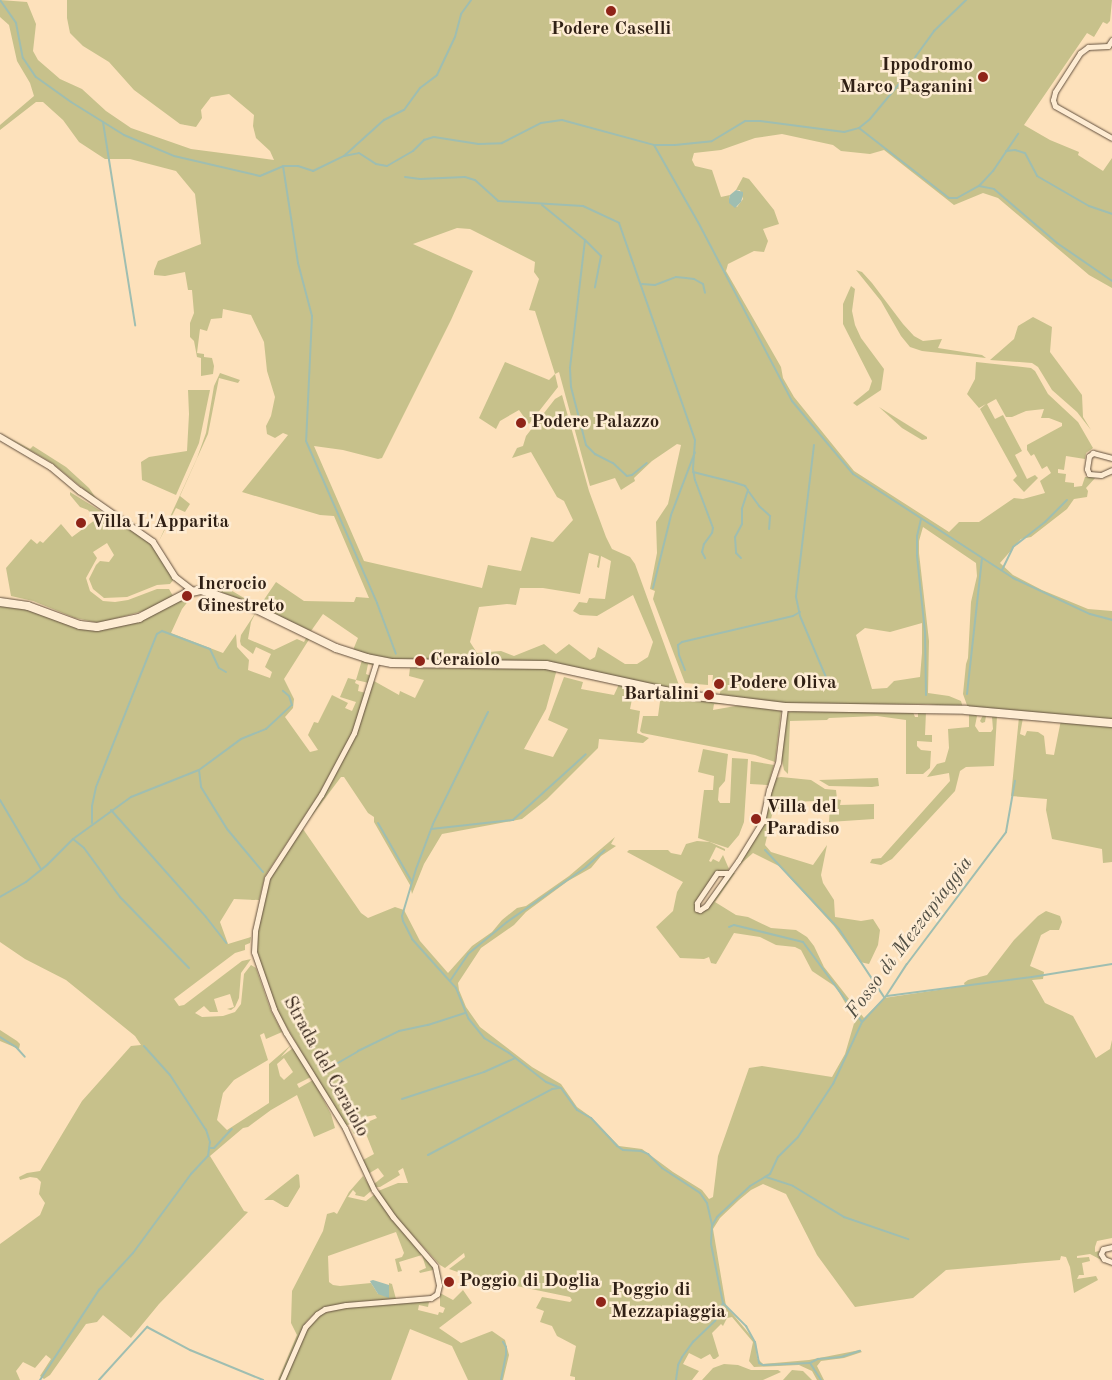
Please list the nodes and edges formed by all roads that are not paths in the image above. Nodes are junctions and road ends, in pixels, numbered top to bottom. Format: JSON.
{"nodes":[{"id":1,"x":1112,"y":40,"type":"edge"},
{"id":2,"x":1112,"y":138,"type":"edge"},
{"id":3,"x":0,"y":437,"type":"edge"},
{"id":4,"x":1112,"y":458,"type":"edge"},
{"id":5,"x":1112,"y":470,"type":"edge"},
{"id":6,"x":193,"y":591,"type":"junction"},
{"id":7,"x":0,"y":602,"type":"edge"},
{"id":8,"x":377,"y":660,"type":"junction"},
{"id":9,"x":785,"y":707,"type":"junction"},
{"id":10,"x":1112,"y":723,"type":"edge"},
{"id":11,"x":728,"y":873,"type":"junction"},
{"id":12,"x":1112,"y":1247,"type":"edge"},
{"id":13,"x":1112,"y":1262,"type":"edge"},
{"id":14,"x":282,"y":1380,"type":"edge"}],
"edges":[{"from":1,"to":2,"type":"street"},
{"from":3,"to":6,"type":"street"},
{"from":4,"to":5,"type":"street"},
{"from":6,"to":7,"type":"main road"},
{"from":6,"to":8,"type":"main road"},
{"from":8,"to":9,"type":"main road"},
{"from":8,"to":14,"type":"street","name":"Strada del Ceraiolo"},
{"from":9,"to":10,"type":"main road"},
{"from":9,"to":11,"type":"street"},
{"from":11,"to":11,"type":"street"},
{"from":12,"to":13,"type":"street"}]}
